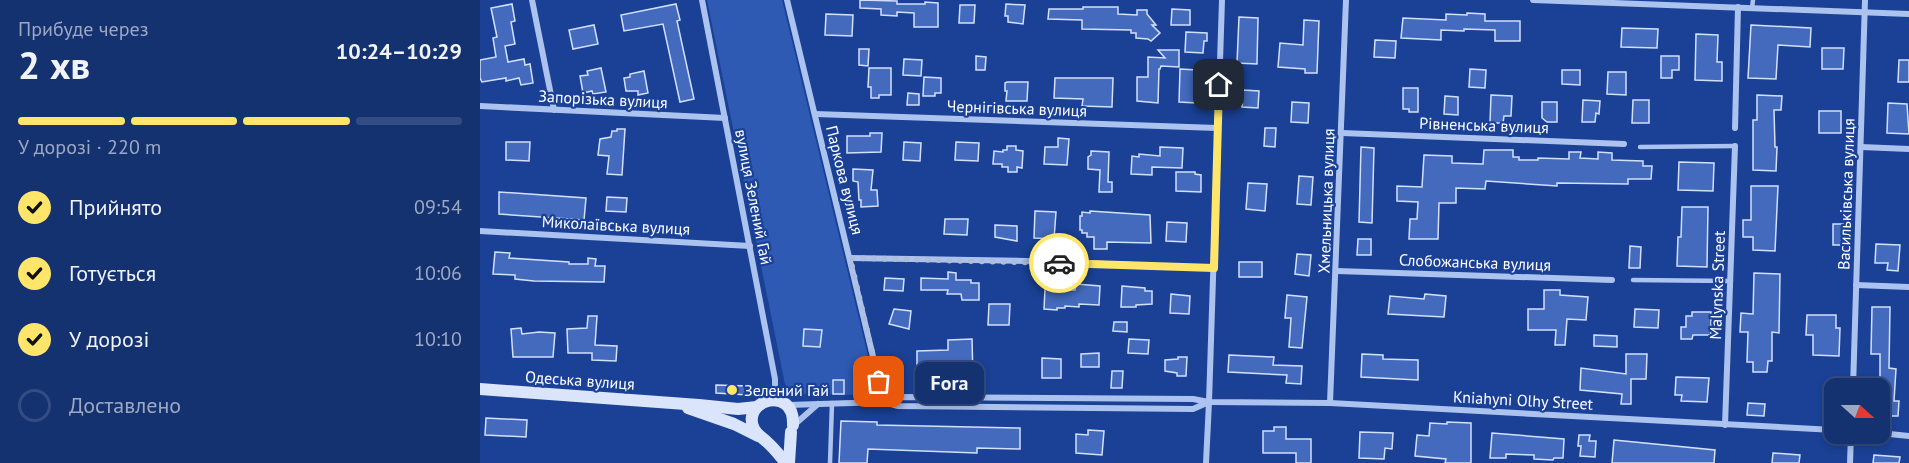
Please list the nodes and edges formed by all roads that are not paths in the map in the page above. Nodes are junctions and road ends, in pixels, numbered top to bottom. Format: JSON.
{"nodes":[{"id":1,"x":532,"y":0,"type":"edge"},
{"id":2,"x":702,"y":0,"type":"edge"},
{"id":3,"x":787,"y":0,"type":"edge"},
{"id":4,"x":1222,"y":0,"type":"edge"},
{"id":5,"x":1346,"y":0,"type":"edge"},
{"id":6,"x":1533,"y":0,"type":"edge"},
{"id":7,"x":1753,"y":0,"type":"edge"},
{"id":8,"x":1865,"y":0,"type":"edge"},
{"id":9,"x":1619,"y":2,"type":"edge"},
{"id":10,"x":1738,"y":7,"type":"junction"},
{"id":11,"x":1752,"y":8,"type":"junction"},
{"id":12,"x":1865,"y":13,"type":"junction"},
{"id":13,"x":1909,"y":14,"type":"edge"},
{"id":14,"x":480,"y":106,"type":"edge"},
{"id":15,"x":554,"y":110,"type":"junction"},
{"id":16,"x":815,"y":114,"type":"junction"},
{"id":17,"x":725,"y":118,"type":"junction"},
{"id":18,"x":1217,"y":128,"type":"junction"},
{"id":19,"x":1735,"y":128,"type":"dead end"},
{"id":20,"x":1342,"y":133,"type":"junction"},
{"id":21,"x":1624,"y":144,"type":"dead end"},
{"id":22,"x":1735,"y":146,"type":"joint"},
{"id":23,"x":1640,"y":147,"type":"dead end"},
{"id":24,"x":1860,"y":147,"type":"junction"},
{"id":25,"x":1909,"y":149,"type":"edge"},
{"id":26,"x":480,"y":231,"type":"edge"},
{"id":27,"x":750,"y":246,"type":"junction"},
{"id":28,"x":850,"y":258,"type":"junction"},
{"id":29,"x":1214,"y":268,"type":"junction"},
{"id":30,"x":1337,"y":271,"type":"junction"},
{"id":31,"x":1612,"y":280,"type":"dead end"},
{"id":32,"x":1633,"y":280,"type":"dead end"},
{"id":33,"x":1731,"y":281,"type":"junction"},
{"id":34,"x":1856,"y":285,"type":"junction"},
{"id":35,"x":1909,"y":287,"type":"edge"},
{"id":36,"x":1853,"y":378,"type":"edge"},
{"id":37,"x":480,"y":389,"type":"edge"},
{"id":38,"x":775,"y":399,"type":"junction"},
{"id":39,"x":884,"y":402,"type":"junction"},
{"id":40,"x":1209,"y":402,"type":"junction"},
{"id":41,"x":832,"y":403,"type":"junction"},
{"id":42,"x":1330,"y":403,"type":"junction"},
{"id":43,"x":679,"y":404,"type":"junction"},
{"id":44,"x":819,"y":404,"type":"junction"},
{"id":45,"x":788,"y":405,"type":"junction"},
{"id":46,"x":757,"y":407,"type":"junction"},
{"id":47,"x":1725,"y":425,"type":"junction"},
{"id":48,"x":792,"y":428,"type":"junction"},
{"id":49,"x":1824,"y":430,"type":"edge"},
{"id":50,"x":1890,"y":434,"type":"edge"},
{"id":51,"x":1909,"y":436,"type":"edge"},
{"id":52,"x":762,"y":438,"type":"junction"},
{"id":53,"x":1851,"y":444,"type":"edge"},
{"id":54,"x":787,"y":463,"type":"edge"},
{"id":55,"x":830,"y":463,"type":"edge"},
{"id":56,"x":1206,"y":463,"type":"edge"},
{"id":57,"x":1850,"y":463,"type":"edge"}],
"edges":[{"from":1,"to":15,"type":"street"},
{"from":2,"to":17,"type":"street","name":"вулиця Зелений Гай"},
{"from":3,"to":16,"type":"street","name":"Паркова вулиця"},
{"from":4,"to":18,"type":"street"},
{"from":5,"to":20,"type":"street","name":"Хмельницька вулиця"},
{"from":6,"to":9,"type":"street"},
{"from":7,"to":11,"type":"lane"},
{"from":8,"to":12,"type":"street","name":"Васильківська вулиця"},
{"from":9,"to":10,"type":"street"},
{"from":10,"to":11,"type":"street"},
{"from":10,"to":19,"type":"street"},
{"from":11,"to":12,"type":"street"},
{"from":12,"to":13,"type":"street"},
{"from":12,"to":24,"type":"street","name":"Васильківська вулиця"},
{"from":14,"to":15,"type":"street","name":"Запорізька вулиця"},
{"from":15,"to":17,"type":"street","name":"Запорізька вулиця"},
{"from":16,"to":18,"type":"street","name":"Чернігівська вулиця"},
{"from":16,"to":28,"type":"street","name":"Паркова вулиця"},
{"from":17,"to":27,"type":"street","name":"вулиця Зелений Гай"},
{"from":18,"to":29,"type":"street"},
{"from":20,"to":21,"type":"street","name":"Рівненська вулиця"},
{"from":20,"to":30,"type":"street","name":"Хмельницька вулиця"},
{"from":22,"to":23,"type":"lane"},
{"from":22,"to":33,"type":"street","name":"Malynska Street"},
{"from":24,"to":25,"type":"street"},
{"from":24,"to":34,"type":"street","name":"Васильківська вулиця"},
{"from":26,"to":27,"type":"street","name":"Миколаївська вулиця"},
{"from":27,"to":38,"type":"street","name":"вулиця Зелений Гай"},
{"from":28,"to":29,"type":"street"},
{"from":28,"to":39,"type":"street","name":"Паркова вулиця"},
{"from":29,"to":40,"type":"street"},
{"from":30,"to":31,"type":"street","name":"Слобожанська вулиця"},
{"from":30,"to":42,"type":"street","name":"Хмельницька вулиця"},
{"from":32,"to":33,"type":"lane"},
{"from":33,"to":47,"type":"street","name":"Malynska Street"},
{"from":34,"to":35,"type":"street"},
{"from":34,"to":36,"type":"street","name":"Васильківська вулиця"},
{"from":37,"to":43,"type":"main road","name":"Одеська вулиця"},
{"from":38,"to":45,"type":"main road"},
{"from":38,"to":46,"type":"main road"},
{"from":39,"to":40,"type":"street","name":"Kniahyni Olhy Street"},
{"from":39,"to":41,"type":"street","name":"Kniahyni Olhy Street"},
{"from":40,"to":42,"type":"street","name":"Kniahyni Olhy Street"},
{"from":40,"to":56,"type":"street"},
{"from":41,"to":44,"type":"street","name":"Kniahyni Olhy Street"},
{"from":41,"to":55,"type":"lane"},
{"from":42,"to":47,"type":"street","name":"Kniahyni Olhy Street"},
{"from":43,"to":46,"type":"main road","name":"Одеська вулиця"},
{"from":43,"to":52,"type":"main road","name":"Одеська вулиця"},
{"from":44,"to":45,"type":"street","name":"Kniahyni Olhy Street"},
{"from":44,"to":48,"type":"street"},
{"from":45,"to":48,"type":"main road"},
{"from":46,"to":52,"type":"main road"},
{"from":47,"to":49,"type":"street","name":"Kniahyni Olhy Street"},
{"from":48,"to":52,"type":"main road"},
{"from":48,"to":54,"type":"main road"},
{"from":50,"to":51,"type":"street"},
{"from":52,"to":54,"type":"main road"},
{"from":53,"to":57,"type":"street"}]}
